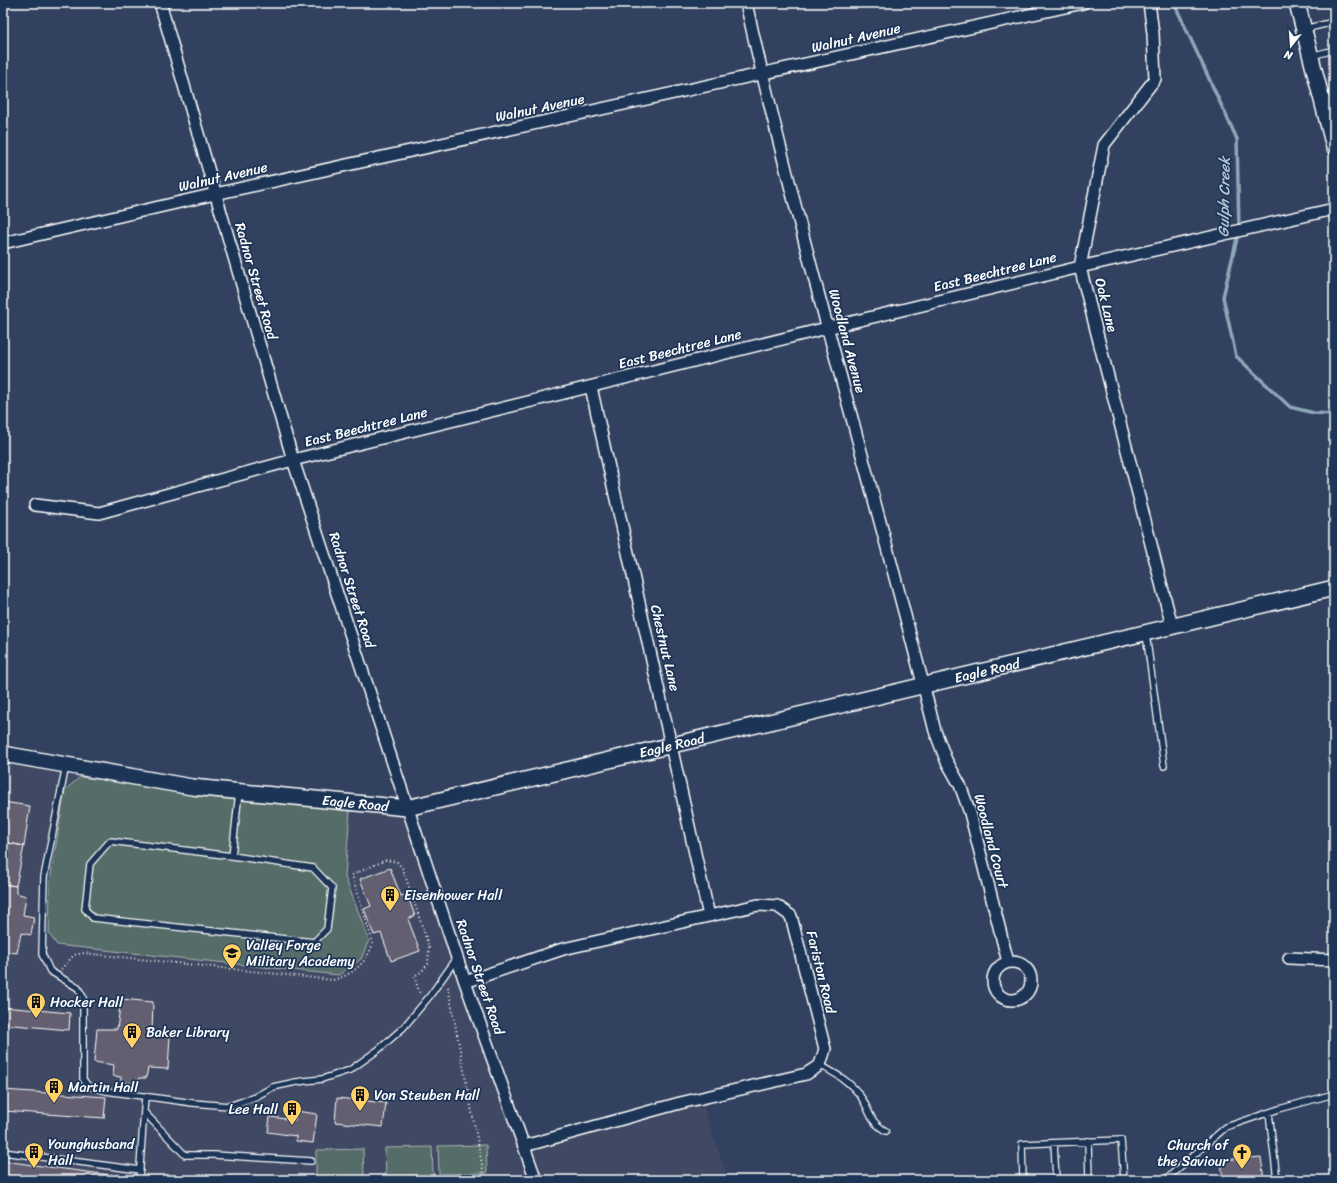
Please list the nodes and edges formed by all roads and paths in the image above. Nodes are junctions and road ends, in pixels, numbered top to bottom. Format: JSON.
{"nodes":[{"id":1,"x":160,"y":3,"type":"edge"},
{"id":2,"x":746,"y":3,"type":"edge"},
{"id":3,"x":1079,"y":3,"type":"edge"},
{"id":4,"x":1149,"y":3,"type":"edge"},
{"id":5,"x":1297,"y":3,"type":"edge"},
{"id":6,"x":1334,"y":22,"type":"edge"},
{"id":7,"x":1304,"y":29,"type":"junction"},
{"id":8,"x":1334,"y":50,"type":"edge"},
{"id":9,"x":1311,"y":56,"type":"junction"},
{"id":10,"x":762,"y":74,"type":"junction"},
{"id":11,"x":1334,"y":147,"type":"edge"},
{"id":12,"x":215,"y":194,"type":"junction"},
{"id":13,"x":1334,"y":209,"type":"edge"},
{"id":14,"x":3,"y":243,"type":"edge"},
{"id":15,"x":1080,"y":267,"type":"junction"},
{"id":16,"x":827,"y":328,"type":"junction"},
{"id":17,"x":591,"y":387,"type":"junction"},
{"id":18,"x":293,"y":460,"type":"junction"},
{"id":19,"x":35,"y":505,"type":"dead end"},
{"id":20,"x":1334,"y":588,"type":"edge"},
{"id":21,"x":1172,"y":626,"type":"junction"},
{"id":22,"x":1146,"y":632,"type":"junction"},
{"id":23,"x":923,"y":685,"type":"junction"},
{"id":24,"x":672,"y":746,"type":"junction"},
{"id":25,"x":3,"y":754,"type":"edge"},
{"id":26,"x":66,"y":765,"type":"junction"},
{"id":27,"x":1164,"y":766,"type":"dead end"},
{"id":28,"x":239,"y":792,"type":"junction"},
{"id":29,"x":407,"y":808,"type":"junction"},
{"id":30,"x":232,"y":856,"type":"junction"},
{"id":31,"x":709,"y":916,"type":"junction"},
{"id":32,"x":457,"y":957,"type":"junction"},
{"id":33,"x":1289,"y":958,"type":"dead end"},
{"id":34,"x":1334,"y":960,"type":"edge"},
{"id":35,"x":1008,"y":962,"type":"dead end"},
{"id":36,"x":445,"y":975,"type":"junction"},
{"id":37,"x":465,"y":982,"type":"junction"},
{"id":38,"x":820,"y":1065,"type":"junction"},
{"id":39,"x":1334,"y":1094,"type":"edge"},
{"id":40,"x":145,"y":1096,"type":"junction"},
{"id":41,"x":144,"y":1112,"type":"junction"},
{"id":42,"x":1269,"y":1113,"type":"junction"},
{"id":43,"x":886,"y":1131,"type":"dead end"},
{"id":44,"x":1088,"y":1141,"type":"junction"},
{"id":45,"x":1054,"y":1143,"type":"junction"},
{"id":46,"x":524,"y":1146,"type":"junction"},
{"id":47,"x":3,"y":1152,"type":"edge"},
{"id":48,"x":311,"y":1161,"type":"dead end"},
{"id":49,"x":140,"y":1170,"type":"junction"},
{"id":50,"x":139,"y":1180,"type":"edge"},
{"id":51,"x":485,"y":1180,"type":"edge"},
{"id":52,"x":536,"y":1180,"type":"edge"},
{"id":53,"x":1023,"y":1180,"type":"edge"},
{"id":54,"x":1056,"y":1180,"type":"edge"},
{"id":55,"x":1089,"y":1180,"type":"edge"},
{"id":56,"x":1124,"y":1180,"type":"edge"},
{"id":57,"x":1165,"y":1180,"type":"edge"},
{"id":58,"x":1278,"y":1180,"type":"edge"}],
"edges":[{"from":1,"to":12,"type":"street","name":"Radnor Street Road"},
{"from":2,"to":10,"type":"street","name":"Woodland Avenue"},
{"from":3,"to":10,"type":"street","name":"Walnut Avenue"},
{"from":4,"to":15,"type":"street","name":"Oak Lane"},
{"from":5,"to":7,"type":"street"},
{"from":6,"to":7,"type":"lane"},
{"from":7,"to":9,"type":"street"},
{"from":8,"to":9,"type":"lane"},
{"from":9,"to":11,"type":"street"},
{"from":10,"to":12,"type":"street","name":"Walnut Avenue"},
{"from":10,"to":16,"type":"street","name":"Woodland Avenue"},
{"from":12,"to":14,"type":"street","name":"Walnut Avenue"},
{"from":12,"to":18,"type":"street","name":"Radnor Street Road"},
{"from":13,"to":15,"type":"street","name":"East Beechtree Lane"},
{"from":15,"to":16,"type":"street","name":"East Beechtree Lane"},
{"from":15,"to":21,"type":"street","name":"Oak Lane"},
{"from":16,"to":17,"type":"street","name":"East Beechtree Lane"},
{"from":16,"to":23,"type":"street","name":"Woodland Avenue"},
{"from":17,"to":18,"type":"street","name":"East Beechtree Lane"},
{"from":17,"to":24,"type":"street","name":"Chestnut Lane"},
{"from":18,"to":19,"type":"street","name":"East Beechtree Lane"},
{"from":18,"to":29,"type":"street","name":"Radnor Street Road"},
{"from":20,"to":21,"type":"street","name":"Eagle Road"},
{"from":21,"to":22,"type":"street","name":"Eagle Road"},
{"from":22,"to":23,"type":"street","name":"Eagle Road"},
{"from":22,"to":27,"type":"lane"},
{"from":23,"to":24,"type":"street","name":"Eagle Road"},
{"from":23,"to":35,"type":"street","name":"Woodland Court"},
{"from":24,"to":29,"type":"street","name":"Eagle Road"},
{"from":24,"to":31,"type":"street","name":"Chestnut Lane"},
{"from":25,"to":26,"type":"street","name":"Eagle Road"},
{"from":26,"to":28,"type":"street","name":"Eagle Road"},
{"from":26,"to":40,"type":"lane"},
{"from":28,"to":29,"type":"street","name":"Eagle Road"},
{"from":28,"to":30,"type":"lane"},
{"from":29,"to":32,"type":"street","name":"Radnor Street Road"},
{"from":30,"to":30,"type":"lane"},
{"from":31,"to":37,"type":"street","name":"Fariston Road"},
{"from":31,"to":38,"type":"street","name":"Fariston Road"},
{"from":32,"to":36,"type":"lane"},
{"from":32,"to":37,"type":"street","name":"Radnor Street Road"},
{"from":33,"to":34,"type":"street"},
{"from":36,"to":40,"type":"lane"},
{"from":36,"to":51,"type":"path"},
{"from":37,"to":46,"type":"street","name":"Radnor Street Road"},
{"from":38,"to":43,"type":"lane"},
{"from":38,"to":46,"type":"street"},
{"from":39,"to":42,"type":"lane"},
{"from":40,"to":41,"type":"lane"},
{"from":41,"to":48,"type":"lane"},
{"from":41,"to":49,"type":"lane"},
{"from":42,"to":57,"type":"lane"},
{"from":42,"to":58,"type":"lane"},
{"from":44,"to":45,"type":"lane"},
{"from":44,"to":55,"type":"lane"},
{"from":44,"to":56,"type":"lane"},
{"from":45,"to":53,"type":"lane"},
{"from":45,"to":54,"type":"lane"},
{"from":46,"to":52,"type":"street","name":"Radnor Street Road"},
{"from":47,"to":49,"type":"lane"},
{"from":49,"to":50,"type":"lane"}]}
